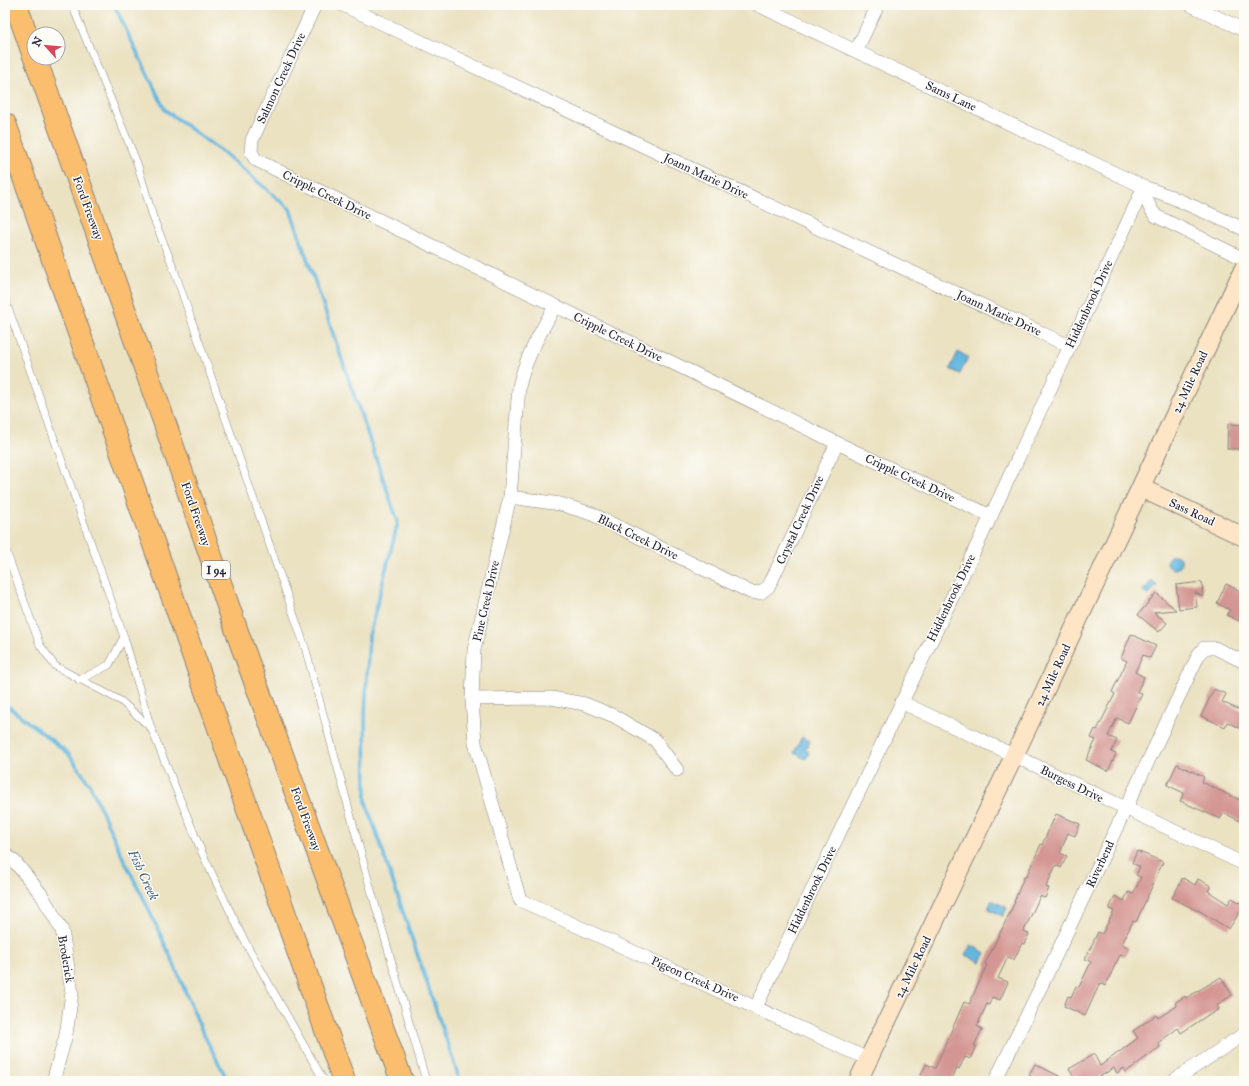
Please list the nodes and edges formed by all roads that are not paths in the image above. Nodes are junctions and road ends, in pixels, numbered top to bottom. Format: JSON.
{"nodes":[{"id":1,"x":16,"y":5,"type":"edge"},
{"id":2,"x":72,"y":5,"type":"edge"},
{"id":3,"x":315,"y":5,"type":"edge"},
{"id":4,"x":343,"y":5,"type":"edge"},
{"id":5,"x":758,"y":5,"type":"edge"},
{"id":6,"x":878,"y":5,"type":"edge"},
{"id":7,"x":1191,"y":5,"type":"edge"},
{"id":8,"x":1244,"y":30,"type":"edge"},
{"id":9,"x":26,"y":34,"type":"edge"},
{"id":10,"x":856,"y":51,"type":"junction"},
{"id":11,"x":37,"y":66,"type":"edge"},
{"id":12,"x":5,"y":124,"type":"edge"},
{"id":13,"x":251,"y":152,"type":"joint"},
{"id":14,"x":1144,"y":187,"type":"junction"},
{"id":15,"x":1244,"y":229,"type":"edge"},
{"id":16,"x":1244,"y":259,"type":"edge"},
{"id":17,"x":1244,"y":268,"type":"edge"},
{"id":18,"x":5,"y":299,"type":"edge"},
{"id":19,"x":555,"y":306,"type":"junction"},
{"id":20,"x":5,"y":318,"type":"edge"},
{"id":21,"x":14,"y":323,"type":"junction"},
{"id":22,"x":1069,"y":346,"type":"junction"},
{"id":23,"x":837,"y":443,"type":"junction"},
{"id":24,"x":1141,"y":488,"type":"junction"},
{"id":25,"x":510,"y":497,"type":"junction"},
{"id":26,"x":991,"y":516,"type":"junction"},
{"id":27,"x":1244,"y":536,"type":"edge"},
{"id":28,"x":5,"y":548,"type":"edge"},
{"id":29,"x":760,"y":593,"type":"joint"},
{"id":30,"x":124,"y":637,"type":"junction"},
{"id":31,"x":1244,"y":662,"type":"edge"},
{"id":32,"x":79,"y":680,"type":"junction"},
{"id":33,"x":472,"y":699,"type":"junction"},
{"id":34,"x":901,"y":702,"type":"junction"},
{"id":35,"x":151,"y":728,"type":"junction"},
{"id":36,"x":1014,"y":756,"type":"junction"},
{"id":37,"x":677,"y":770,"type":"dead end"},
{"id":38,"x":1126,"y":809,"type":"junction"},
{"id":39,"x":5,"y":854,"type":"edge"},
{"id":40,"x":1244,"y":864,"type":"edge"},
{"id":41,"x":520,"y":900,"type":"joint"},
{"id":42,"x":756,"y":1007,"type":"junction"},
{"id":43,"x":1244,"y":1034,"type":"edge"},
{"id":44,"x":868,"y":1059,"type":"junction"},
{"id":45,"x":53,"y":1081,"type":"edge"},
{"id":46,"x":324,"y":1081,"type":"edge"},
{"id":47,"x":344,"y":1081,"type":"edge"},
{"id":48,"x":402,"y":1081,"type":"edge"},
{"id":49,"x":426,"y":1081,"type":"edge"},
{"id":50,"x":858,"y":1081,"type":"edge"},
{"id":51,"x":995,"y":1081,"type":"edge"},
{"id":52,"x":1173,"y":1081,"type":"edge"}],
"edges":[{"from":1,"to":9,"type":"highway","name":"Ford Freeway","number":"I 94"},
{"from":2,"to":49,"type":"lane"},
{"from":3,"to":13,"type":"street","name":"Salmon Creek Drive"},
{"from":4,"to":22,"type":"street","name":"Joann Marie Drive"},
{"from":5,"to":10,"type":"street","name":"Sams Lane"},
{"from":6,"to":10,"type":"street"},
{"from":7,"to":8,"type":"street"},
{"from":10,"to":14,"type":"street","name":"Sams Lane"},
{"from":11,"to":48,"type":"highway","name":"Ford Freeway","number":"I 94"},
{"from":12,"to":47,"type":"highway"},
{"from":13,"to":19,"type":"street","name":"Cripple Creek Drive"},
{"from":14,"to":15,"type":"street","name":"Sams Lane"},
{"from":14,"to":16,"type":"street"},
{"from":14,"to":22,"type":"street","name":"Hiddenbrook Drive"},
{"from":17,"to":24,"type":"street","name":"24 Mile Road"},
{"from":18,"to":21,"type":"lane"},
{"from":19,"to":23,"type":"street","name":"Cripple Creek Drive"},
{"from":19,"to":25,"type":"street","name":"Pine Creek Drive"},
{"from":20,"to":21,"type":"lane"},
{"from":21,"to":30,"type":"lane"},
{"from":22,"to":26,"type":"street","name":"Hiddenbrook Drive"},
{"from":23,"to":26,"type":"street","name":"Cripple Creek Drive"},
{"from":23,"to":29,"type":"street","name":"Crystal Creek Drive"},
{"from":24,"to":27,"type":"street","name":"Sass Road"},
{"from":24,"to":36,"type":"street","name":"24 Mile Road"},
{"from":25,"to":29,"type":"street","name":"Black Creek Drive"},
{"from":25,"to":33,"type":"street","name":"Pine Creek Drive"},
{"from":26,"to":34,"type":"street","name":"Hiddenbrook Drive"},
{"from":28,"to":32,"type":"lane"},
{"from":30,"to":32,"type":"lane"},
{"from":30,"to":35,"type":"lane"},
{"from":31,"to":38,"type":"street","name":"Riverbend"},
{"from":32,"to":35,"type":"lane"},
{"from":33,"to":37,"type":"street"},
{"from":33,"to":41,"type":"street","name":"Pine Creek Drive"},
{"from":34,"to":36,"type":"street","name":"Burgess Drive"},
{"from":34,"to":42,"type":"street","name":"Hiddenbrook Drive"},
{"from":35,"to":46,"type":"lane"},
{"from":36,"to":38,"type":"street","name":"Burgess Drive"},
{"from":36,"to":44,"type":"street","name":"24 Mile Road"},
{"from":38,"to":40,"type":"street","name":"Burgess Drive"},
{"from":38,"to":51,"type":"street","name":"Riverbend"},
{"from":39,"to":45,"type":"street","name":"Broderick"},
{"from":41,"to":42,"type":"street","name":"Pigeon Creek Drive"},
{"from":42,"to":44,"type":"street","name":"Pigeon Creek Drive"},
{"from":43,"to":52,"type":"street"},
{"from":44,"to":50,"type":"street","name":"24 Mile Road"}]}
